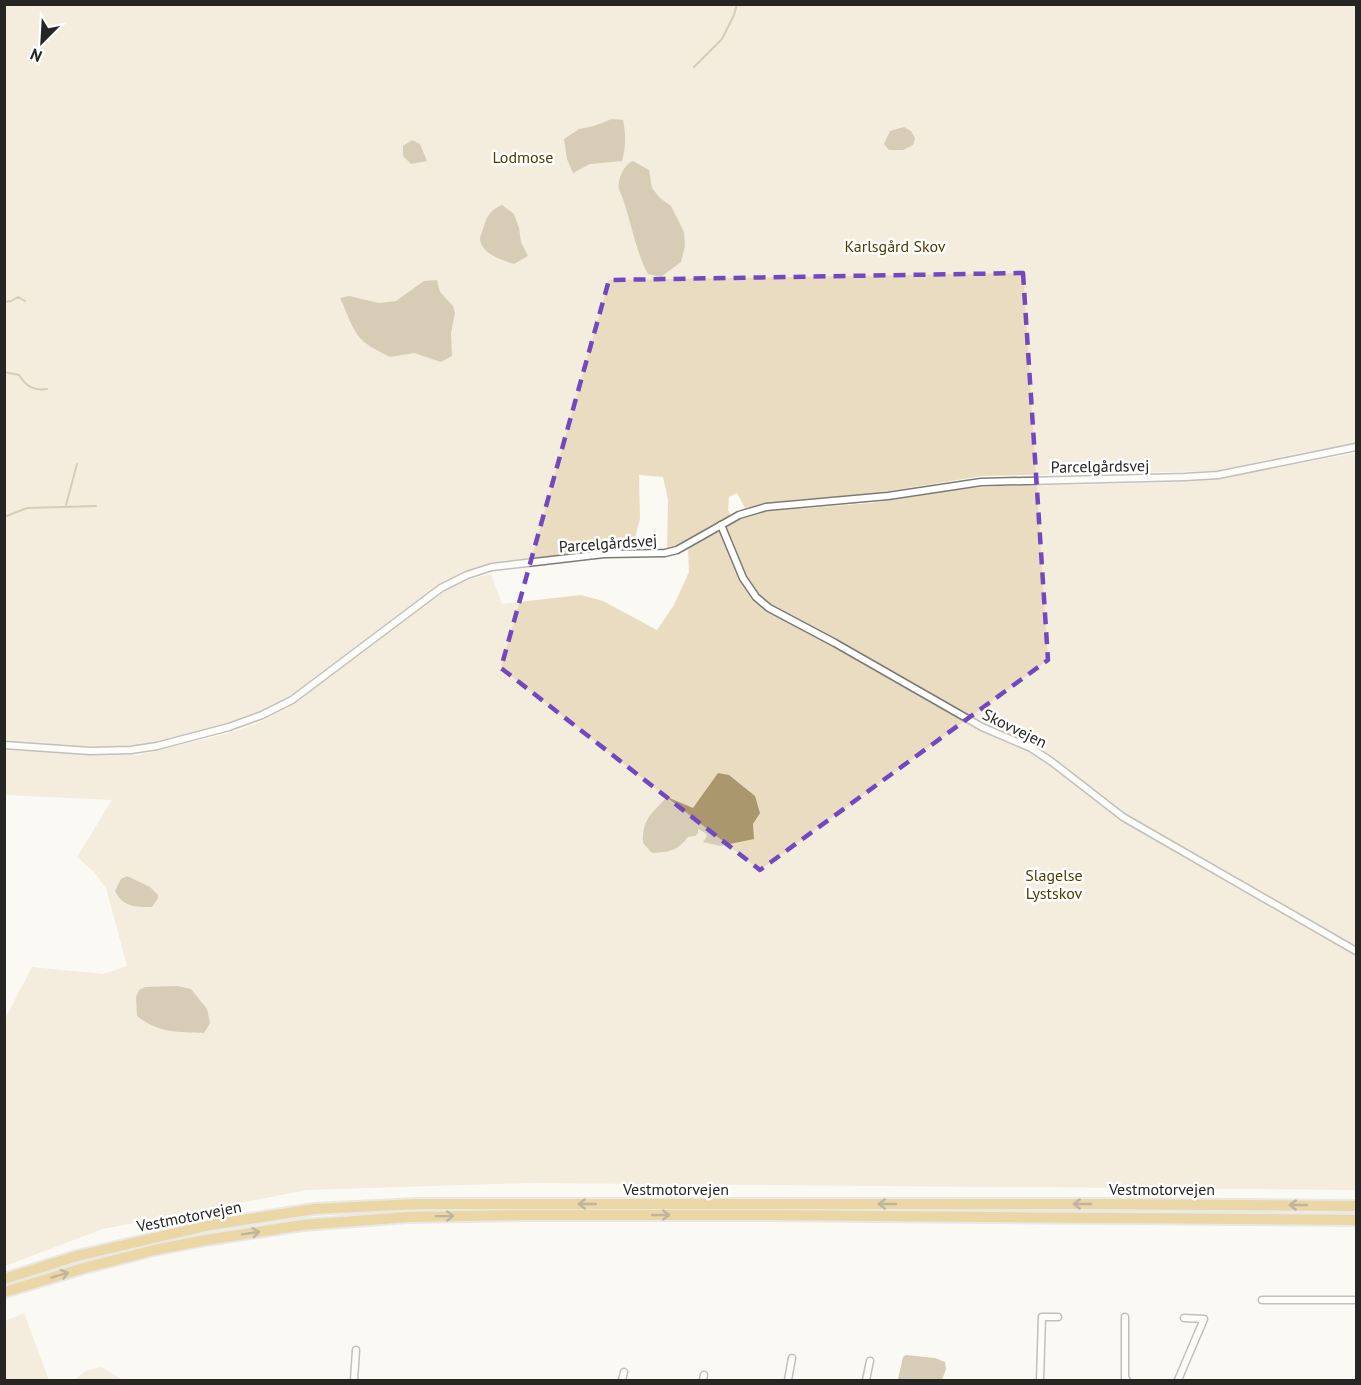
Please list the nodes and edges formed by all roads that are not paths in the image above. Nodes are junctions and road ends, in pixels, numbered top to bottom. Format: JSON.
{"nodes":[{"id":1,"x":1356,"y":447,"type":"edge"},
{"id":2,"x":721,"y":525,"type":"junction"},
{"id":3,"x":4,"y":745,"type":"edge"},
{"id":4,"x":1356,"y":951,"type":"edge"},
{"id":5,"x":1356,"y":1206,"type":"edge"},
{"id":6,"x":1356,"y":1220,"type":"edge"},
{"id":7,"x":4,"y":1279,"type":"edge"},
{"id":8,"x":4,"y":1292,"type":"edge"},
{"id":9,"x":1262,"y":1300,"type":"dead end"},
{"id":10,"x":1356,"y":1300,"type":"edge"},
{"id":11,"x":1058,"y":1317,"type":"dead end"},
{"id":12,"x":1125,"y":1317,"type":"dead end"},
{"id":13,"x":1184,"y":1318,"type":"dead end"},
{"id":14,"x":356,"y":1350,"type":"dead end"},
{"id":15,"x":792,"y":1358,"type":"dead end"},
{"id":16,"x":870,"y":1361,"type":"dead end"},
{"id":17,"x":624,"y":1371,"type":"dead end"},
{"id":18,"x":354,"y":1380,"type":"edge"},
{"id":19,"x":622,"y":1380,"type":"edge"},
{"id":20,"x":788,"y":1380,"type":"edge"},
{"id":21,"x":866,"y":1380,"type":"edge"},
{"id":22,"x":1040,"y":1380,"type":"edge"},
{"id":23,"x":1126,"y":1380,"type":"edge"},
{"id":24,"x":1178,"y":1380,"type":"edge"}],
"edges":[{"from":1,"to":2,"type":"street","name":"Parcelgårdsvej"},
{"from":2,"to":3,"type":"street","name":"Parcelgårdsvej"},
{"from":2,"to":4,"type":"street","name":"Skovvejen"},
{"from":5,"to":7,"type":"highway","name":"Vestmotorvejen","one_way":true},
{"from":8,"to":6,"type":"highway","name":"Vestmotorvejen","one_way":true},
{"from":9,"to":10,"type":"street"},
{"from":11,"to":22,"type":"street"},
{"from":12,"to":23,"type":"street"},
{"from":13,"to":24,"type":"street"},
{"from":14,"to":18,"type":"street"},
{"from":15,"to":20,"type":"street"},
{"from":16,"to":21,"type":"street"},
{"from":17,"to":19,"type":"street"}]}
